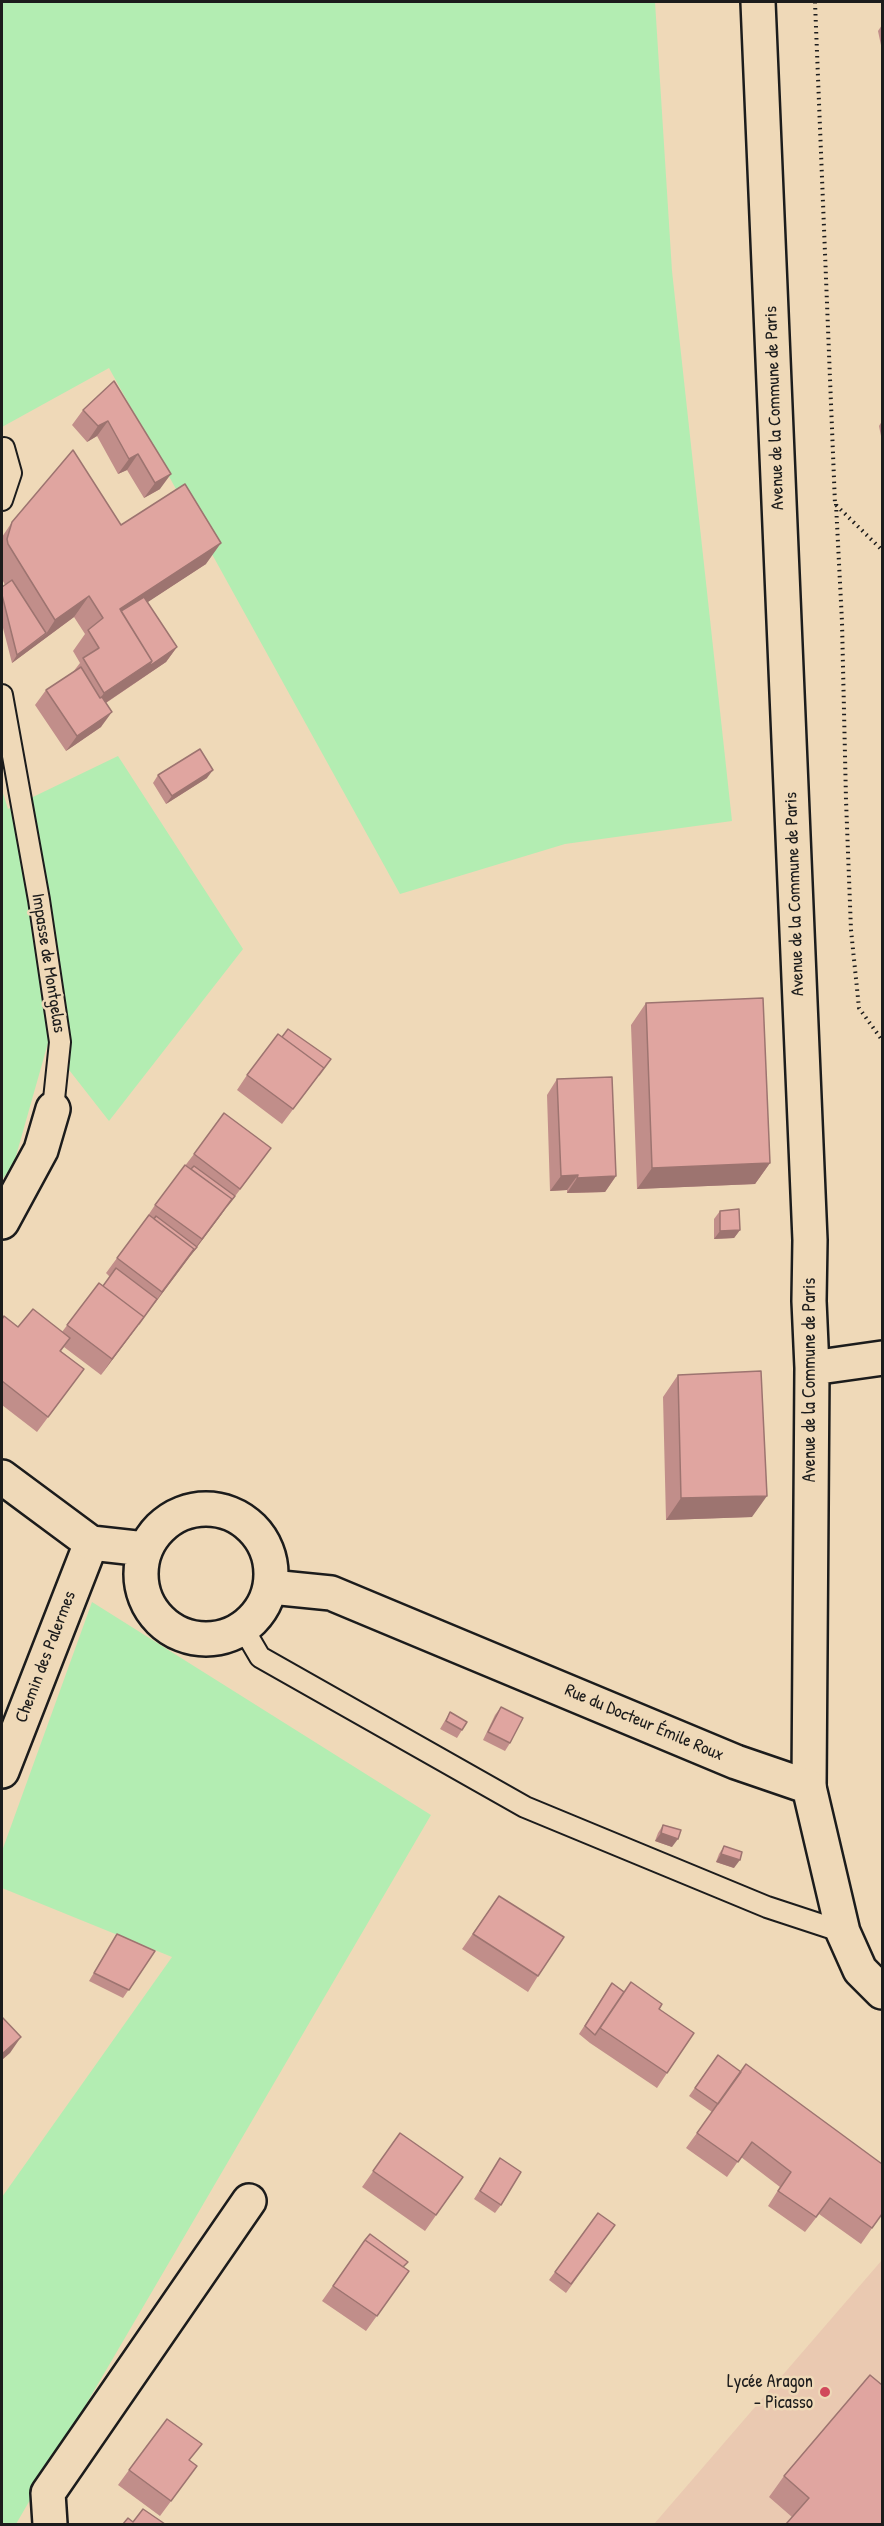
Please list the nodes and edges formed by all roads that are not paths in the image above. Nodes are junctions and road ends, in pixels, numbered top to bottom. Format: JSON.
{"nodes":[{"id":1,"x":758,"y":2,"type":"edge"},
{"id":2,"x":4,"y":448,"type":"dead end"},
{"id":3,"x":2,"y":500,"type":"edge"},
{"id":4,"x":2,"y":694,"type":"edge"},
{"id":5,"x":53,"y":1109,"type":"joint"},
{"id":6,"x":2,"y":1222,"type":"edge"},
{"id":7,"x":882,"y":1358,"type":"edge"},
{"id":8,"x":812,"y":1368,"type":"junction"},
{"id":9,"x":2,"y":1477,"type":"edge"},
{"id":10,"x":91,"y":1543,"type":"junction"},
{"id":11,"x":145,"y":1550,"type":"junction"},
{"id":12,"x":271,"y":1587,"type":"junction"},
{"id":13,"x":243,"y":1628,"type":"junction"},
{"id":14,"x":2,"y":1771,"type":"edge"},
{"id":15,"x":809,"y":1787,"type":"junction"},
{"id":16,"x":843,"y":1932,"type":"junction"},
{"id":17,"x":882,"y":1992,"type":"edge"},
{"id":18,"x":249,"y":2201,"type":"dead end"},
{"id":19,"x":50,"y":2524,"type":"edge"}],
"edges":[{"from":1,"to":8,"type":"street","name":"Avenue de la Commune de Paris"},
{"from":2,"to":3,"type":"lane"},
{"from":4,"to":5,"type":"lane","name":"Impasse de Montgelas"},
{"from":5,"to":6,"type":"street","name":"Impasse de Montgelas"},
{"from":7,"to":8,"type":"street"},
{"from":8,"to":15,"type":"street","name":"Avenue de la Commune de Paris"},
{"from":9,"to":10,"type":"street"},
{"from":10,"to":11,"type":"street"},
{"from":10,"to":14,"type":"street","name":"Chemin des Palermes"},
{"from":11,"to":12,"type":"street"},
{"from":11,"to":13,"type":"street"},
{"from":12,"to":13,"type":"street"},
{"from":12,"to":15,"type":"street","name":"Rue du Docteur Émile Roux"},
{"from":13,"to":16,"type":"lane"},
{"from":15,"to":16,"type":"street"},
{"from":16,"to":17,"type":"street"},
{"from":18,"to":19,"type":"street"}]}
